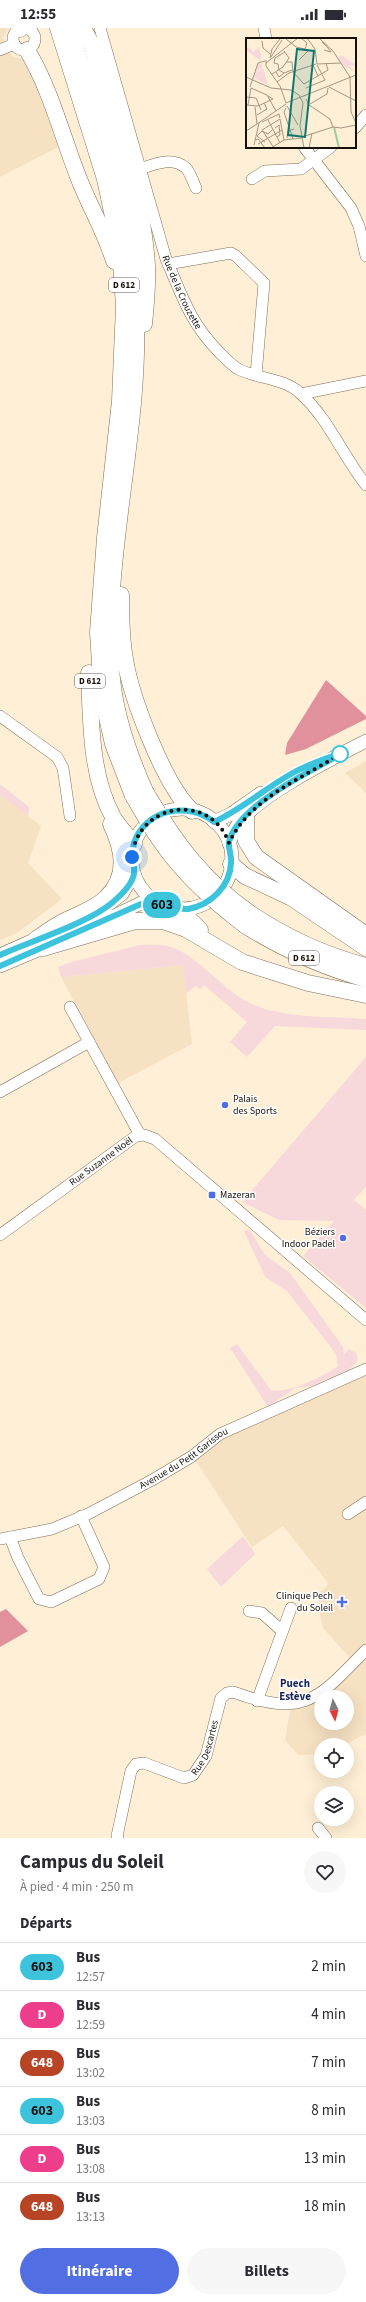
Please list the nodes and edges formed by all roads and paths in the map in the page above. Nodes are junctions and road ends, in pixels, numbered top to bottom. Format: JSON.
{"nodes":[{"id":1,"x":100,"y":28,"type":"edge"},
{"id":2,"x":264,"y":28,"type":"edge"},
{"id":3,"x":28,"y":29,"type":"edge"},
{"id":4,"x":69,"y":32,"type":"edge"},
{"id":5,"x":266,"y":38,"type":"edge"},
{"id":6,"x":21,"y":47,"type":"junction"},
{"id":7,"x":0,"y":50,"type":"edge"},
{"id":8,"x":366,"y":114,"type":"edge"},
{"id":9,"x":356,"y":127,"type":"edge"},
{"id":10,"x":305,"y":148,"type":"edge"},
{"id":11,"x":330,"y":148,"type":"edge"},
{"id":12,"x":313,"y":160,"type":"junction"},
{"id":13,"x":140,"y":169,"type":"junction"},
{"id":14,"x":252,"y":179,"type":"dead end"},
{"id":15,"x":196,"y":188,"type":"dead end"},
{"id":16,"x":366,"y":256,"type":"edge"},
{"id":17,"x":168,"y":264,"type":"junction"},
{"id":18,"x":123,"y":322,"type":"junction"},
{"id":19,"x":256,"y":375,"type":"junction"},
{"id":20,"x":366,"y":381,"type":"edge"},
{"id":21,"x":301,"y":394,"type":"junction"},
{"id":22,"x":366,"y":485,"type":"edge"},
{"id":23,"x":114,"y":505,"type":"junction"},
{"id":24,"x":0,"y":716,"type":"edge"},
{"id":25,"x":0,"y":725,"type":"edge"},
{"id":26,"x":21,"y":733,"type":"junction"},
{"id":27,"x":366,"y":740,"type":"edge"},
{"id":28,"x":345,"y":752,"type":"junction"},
{"id":29,"x":98,"y":772,"type":"junction"},
{"id":30,"x":192,"y":811,"type":"junction"},
{"id":31,"x":70,"y":816,"type":"dead end"},
{"id":32,"x":246,"y":816,"type":"junction"},
{"id":33,"x":214,"y":822,"type":"junction"},
{"id":34,"x":229,"y":843,"type":"junction"},
{"id":35,"x":134,"y":844,"type":"junction"},
{"id":36,"x":231,"y":864,"type":"junction"},
{"id":37,"x":134,"y":873,"type":"junction"},
{"id":38,"x":155,"y":902,"type":"junction"},
{"id":39,"x":179,"y":910,"type":"junction"},
{"id":40,"x":249,"y":920,"type":"junction"},
{"id":41,"x":366,"y":935,"type":"edge"},
{"id":42,"x":39,"y":944,"type":"junction"},
{"id":43,"x":366,"y":948,"type":"edge"},
{"id":44,"x":0,"y":954,"type":"edge"},
{"id":45,"x":0,"y":966,"type":"edge"},
{"id":46,"x":366,"y":966,"type":"edge"},
{"id":47,"x":282,"y":975,"type":"junction"},
{"id":48,"x":366,"y":979,"type":"edge"},
{"id":49,"x":366,"y":995,"type":"edge"},
{"id":50,"x":70,"y":1007,"type":"dead end"},
{"id":51,"x":89,"y":1042,"type":"junction"},
{"id":52,"x":0,"y":1092,"type":"edge"},
{"id":53,"x":140,"y":1135,"type":"junction"},
{"id":54,"x":0,"y":1235,"type":"edge"},
{"id":55,"x":366,"y":1320,"type":"edge"},
{"id":56,"x":366,"y":1369,"type":"edge"},
{"id":57,"x":366,"y":1502,"type":"edge"},
{"id":58,"x":348,"y":1514,"type":"dead end"},
{"id":59,"x":81,"y":1516,"type":"junction"},
{"id":60,"x":5,"y":1538,"type":"edge"},
{"id":61,"x":290,"y":1608,"type":"dead end"},
{"id":62,"x":249,"y":1611,"type":"dead end"},
{"id":63,"x":282,"y":1631,"type":"junction"},
{"id":64,"x":366,"y":1650,"type":"edge"},
{"id":65,"x":257,"y":1700,"type":"junction"},
{"id":66,"x":318,"y":1828,"type":"dead end"},
{"id":67,"x":117,"y":1837,"type":"edge"},
{"id":68,"x":326,"y":1838,"type":"edge"}],
"edges":[{"from":1,"to":13,"type":"street","name":"Rue de la Crouzette"},
{"from":2,"to":5,"type":"street"},
{"from":3,"to":6,"type":"street"},
{"from":3,"to":6,"type":"street"},
{"from":4,"to":18,"type":"highway","number":"D 612"},
{"from":4,"to":23,"type":"highway","number":"D 612"},
{"from":6,"to":7,"type":"street"},
{"from":6,"to":18,"type":"highway"},
{"from":8,"to":9,"type":"street"},
{"from":10,"to":12,"type":"street"},
{"from":11,"to":12,"type":"street"},
{"from":12,"to":14,"type":"street"},
{"from":12,"to":16,"type":"street"},
{"from":13,"to":15,"type":"street"},
{"from":13,"to":17,"type":"street","name":"Rue de la Crouzette"},
{"from":17,"to":19,"type":"street","name":"Rue de la Crouzette"},
{"from":17,"to":19,"type":"street"},
{"from":18,"to":23,"type":"highway","number":"D 612"},
{"from":19,"to":21,"type":"street","name":"Rue de la Crouzette"},
{"from":20,"to":21,"type":"street"},
{"from":21,"to":22,"type":"street","name":"Rue de la Crouzette"},
{"from":23,"to":29,"type":"highway","number":"D 612"},
{"from":23,"to":30,"type":"highway","number":"D 612"},
{"from":23,"to":40,"type":"highway","number":"D 612","bridge":true},
{"from":24,"to":26,"type":"street"},
{"from":25,"to":26,"type":"street"},
{"from":26,"to":31,"type":"street"},
{"from":27,"to":28,"type":"main road"},
{"from":28,"to":32,"type":"main road"},
{"from":28,"to":33,"type":"main road"},
{"from":29,"to":35,"type":"highway","number":"D 612"},
{"from":29,"to":42,"type":"highway","number":"D 612"},
{"from":30,"to":33,"type":"main road"},
{"from":30,"to":35,"type":"main road"},
{"from":32,"to":34,"type":"main road"},
{"from":32,"to":41,"type":"highway"},
{"from":33,"to":34,"type":"main road"},
{"from":34,"to":36,"type":"main road"},
{"from":35,"to":37,"type":"main road"},
{"from":36,"to":39,"type":"main road"},
{"from":36,"to":43,"type":"highway"},
{"from":37,"to":38,"type":"main road"},
{"from":37,"to":42,"type":"main road"},
{"from":38,"to":39,"type":"main road"},
{"from":38,"to":42,"type":"main road"},
{"from":39,"to":47,"type":"highway"},
{"from":40,"to":46,"type":"highway","number":"D 612"},
{"from":40,"to":48,"type":"highway","number":"D 612"},
{"from":42,"to":44,"type":"main road"},
{"from":42,"to":45,"type":"main road"},
{"from":42,"to":47,"type":"highway","number":"D 612"},
{"from":47,"to":49,"type":"highway","number":"D 612"},
{"from":50,"to":51,"type":"street"},
{"from":51,"to":52,"type":"street"},
{"from":51,"to":53,"type":"street"},
{"from":53,"to":54,"type":"street","name":"Rue Suzanne Noël"},
{"from":53,"to":55,"type":"street","name":"Rue Suzanne Noël"},
{"from":56,"to":59,"type":"street","name":"Avenue du Petit Garissou"},
{"from":57,"to":58,"type":"street"},
{"from":59,"to":60,"type":"street","name":"Avenue du Petit Garissou"},
{"from":59,"to":60,"type":"street"},
{"from":61,"to":63,"type":"street"},
{"from":62,"to":63,"type":"street"},
{"from":63,"to":65,"type":"street"},
{"from":64,"to":65,"type":"street"},
{"from":65,"to":67,"type":"street","name":"Rue Descartes"},
{"from":66,"to":68,"type":"street"}]}
